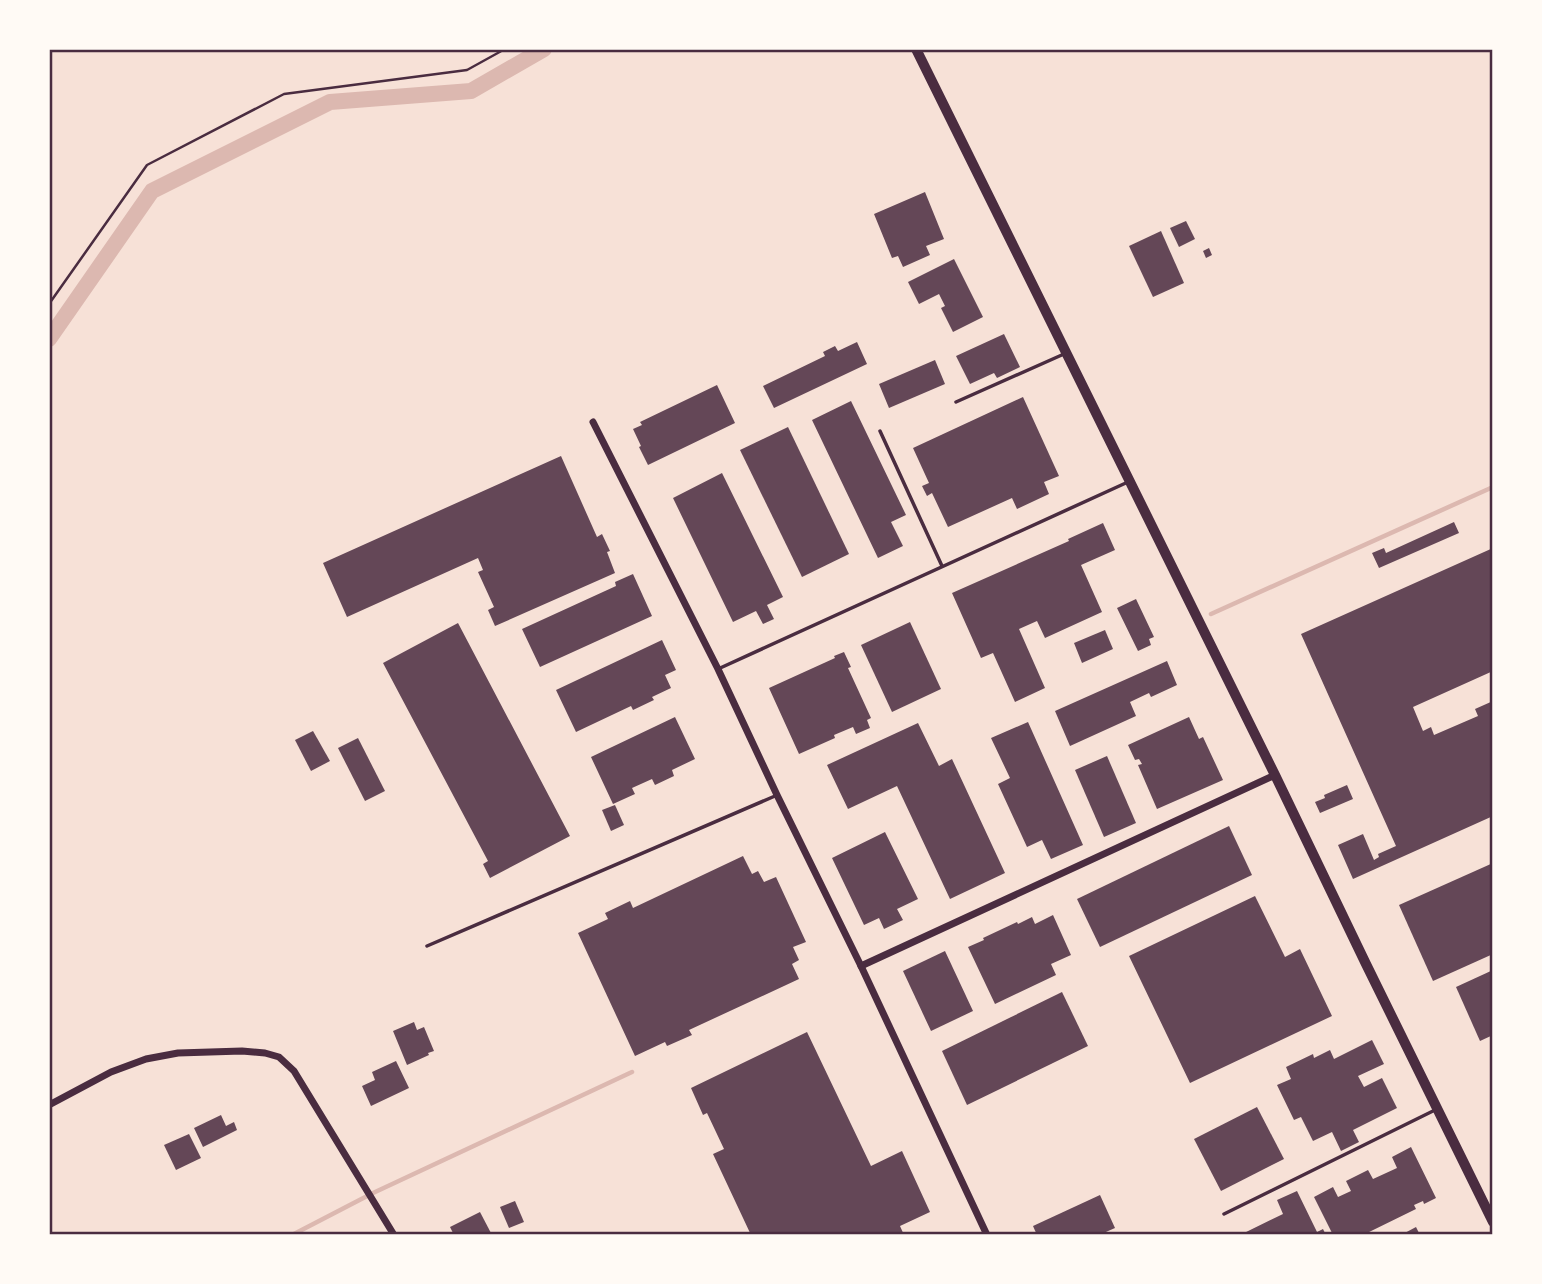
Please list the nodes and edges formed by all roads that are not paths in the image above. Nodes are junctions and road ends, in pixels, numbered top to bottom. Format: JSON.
{"nodes":[{"id":1,"x":916,"y":49,"type":"edge"},
{"id":2,"x":1066,"y":353,"type":"junction"},
{"id":3,"x":956,"y":402,"type":"dead end"},
{"id":4,"x":593,"y":422,"type":"dead end"},
{"id":5,"x":880,"y":431,"type":"dead end"},
{"id":6,"x":1130,"y":481,"type":"junction"},
{"id":7,"x":942,"y":566,"type":"junction"},
{"id":8,"x":718,"y":669,"type":"junction"},
{"id":9,"x":1275,"y":775,"type":"junction"},
{"id":10,"x":777,"y":795,"type":"junction"},
{"id":11,"x":427,"y":946,"type":"dead end"},
{"id":12,"x":861,"y":966,"type":"junction"},
{"id":13,"x":49,"y":1105,"type":"edge"},
{"id":14,"x":1437,"y":1109,"type":"junction"},
{"id":15,"x":1224,"y":1214,"type":"dead end"},
{"id":16,"x":1493,"y":1222,"type":"edge"},
{"id":17,"x":394,"y":1235,"type":"edge"},
{"id":18,"x":987,"y":1235,"type":"edge"}],
"edges":[{"from":1,"to":2,"type":"main road"},
{"from":2,"to":3,"type":"lane"},
{"from":2,"to":6,"type":"main road"},
{"from":4,"to":8,"type":"street"},
{"from":5,"to":7,"type":"lane"},
{"from":6,"to":7,"type":"lane"},
{"from":6,"to":9,"type":"main road"},
{"from":7,"to":8,"type":"lane"},
{"from":8,"to":10,"type":"street"},
{"from":9,"to":12,"type":"street"},
{"from":9,"to":14,"type":"main road"},
{"from":10,"to":11,"type":"lane"},
{"from":10,"to":12,"type":"street"},
{"from":12,"to":18,"type":"street"},
{"from":13,"to":17,"type":"street"},
{"from":14,"to":15,"type":"lane"},
{"from":14,"to":16,"type":"main road"}]}
